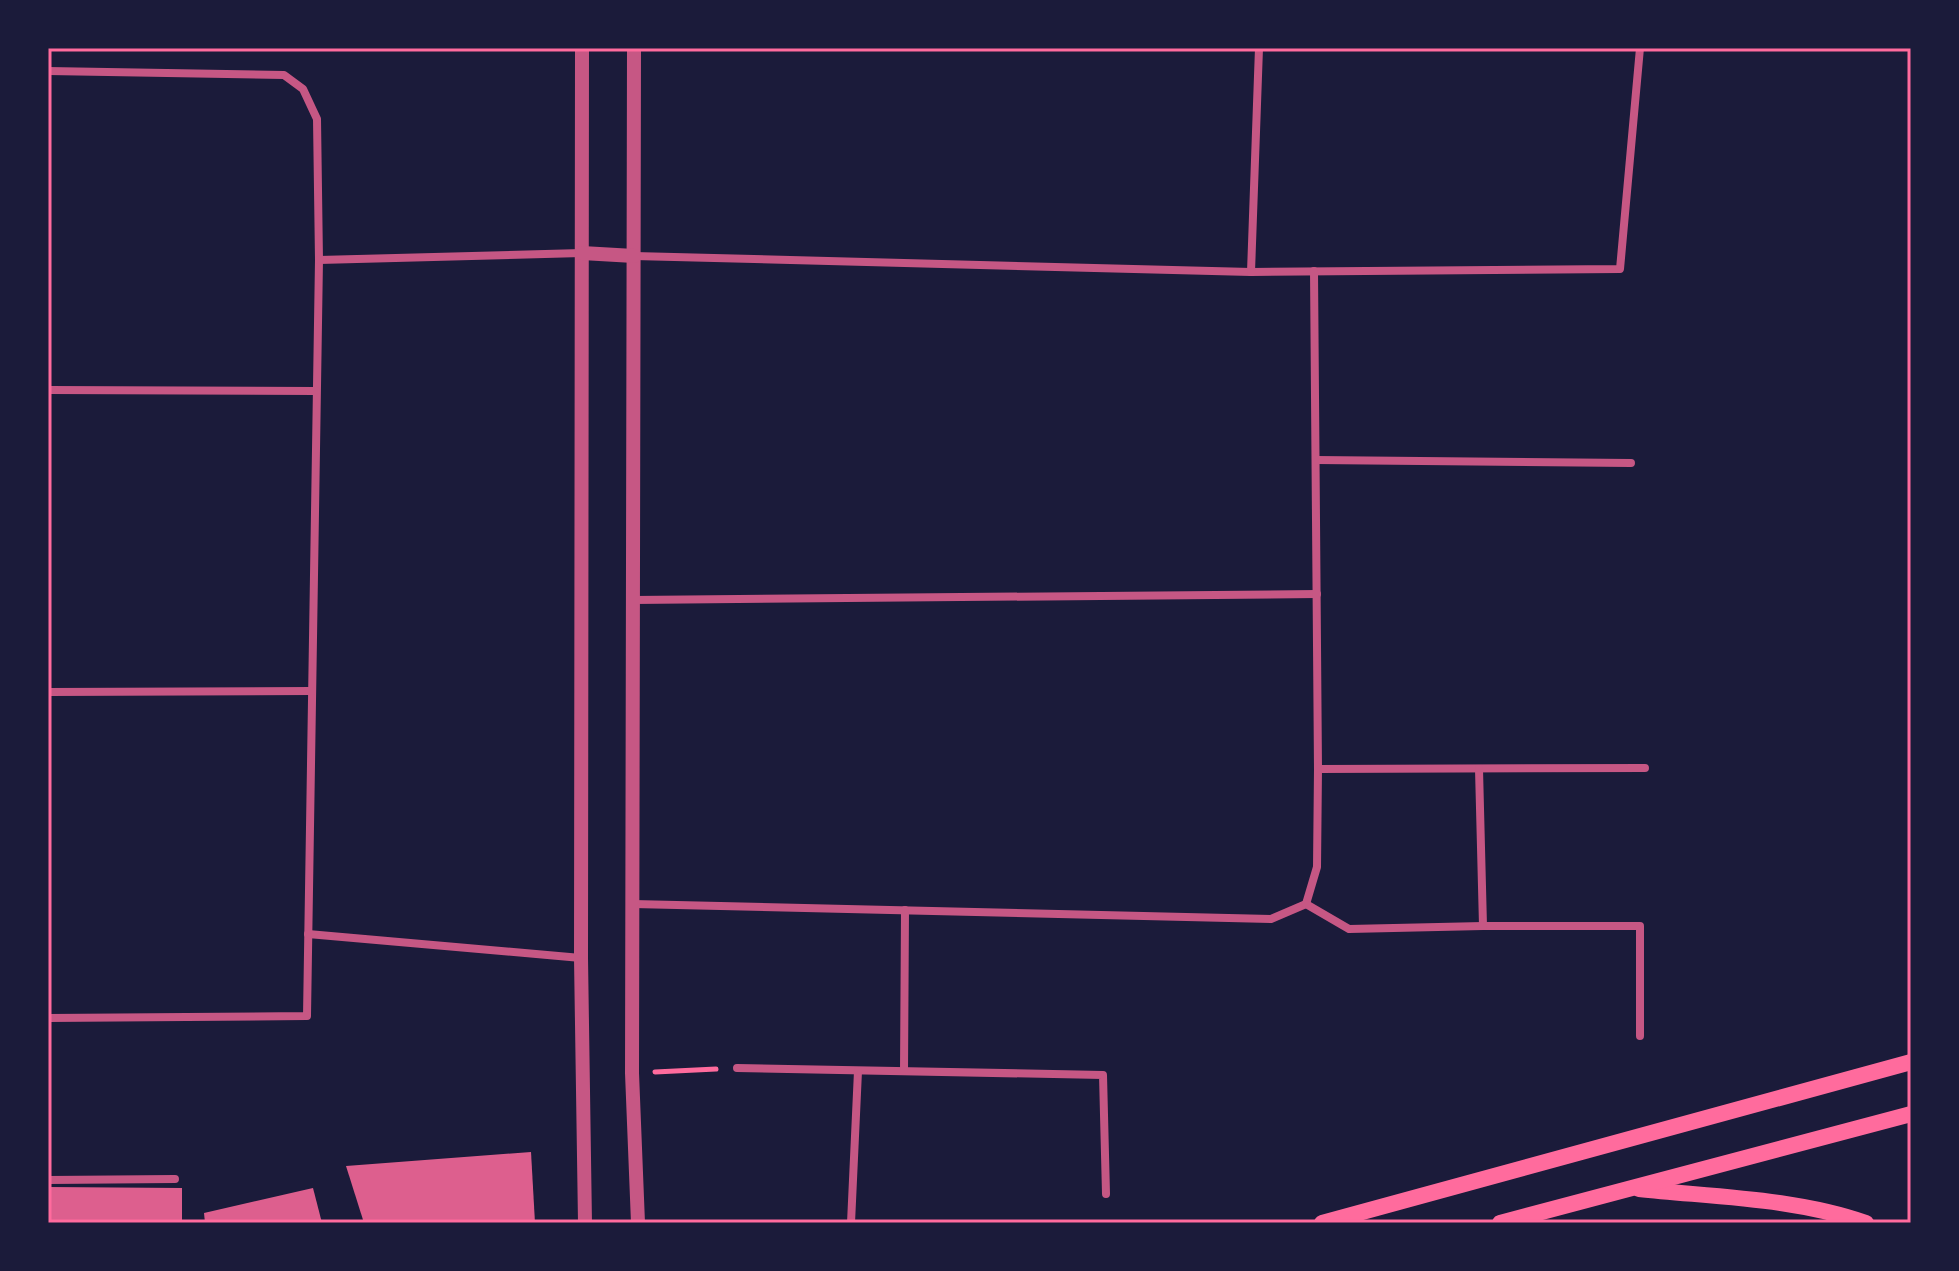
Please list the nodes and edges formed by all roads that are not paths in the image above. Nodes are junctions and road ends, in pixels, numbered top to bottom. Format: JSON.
{"nodes":[{"id":1,"x":582,"y":48,"type":"edge"},
{"id":2,"x":634,"y":48,"type":"edge"},
{"id":3,"x":1259,"y":48,"type":"edge"},
{"id":4,"x":1640,"y":48,"type":"edge"},
{"id":5,"x":48,"y":71,"type":"edge"},
{"id":6,"x":582,"y":253,"type":"junction"},
{"id":7,"x":634,"y":256,"type":"junction"},
{"id":8,"x":319,"y":260,"type":"junction"},
{"id":9,"x":1314,"y":271,"type":"junction"},
{"id":10,"x":1251,"y":272,"type":"junction"},
{"id":11,"x":48,"y":390,"type":"edge"},
{"id":12,"x":316,"y":391,"type":"junction"},
{"id":13,"x":1316,"y":460,"type":"junction"},
{"id":14,"x":1631,"y":463,"type":"dead end"},
{"id":15,"x":1317,"y":594,"type":"junction"},
{"id":16,"x":633,"y":600,"type":"junction"},
{"id":17,"x":312,"y":691,"type":"junction"},
{"id":18,"x":48,"y":692,"type":"edge"},
{"id":19,"x":1645,"y":768,"type":"dead end"},
{"id":20,"x":1318,"y":769,"type":"junction"},
{"id":21,"x":1479,"y":769,"type":"junction"},
{"id":22,"x":633,"y":904,"type":"junction"},
{"id":23,"x":1306,"y":904,"type":"junction"},
{"id":24,"x":905,"y":910,"type":"junction"},
{"id":25,"x":1483,"y":926,"type":"junction"},
{"id":26,"x":308,"y":934,"type":"junction"},
{"id":27,"x":581,"y":958,"type":"junction"},
{"id":28,"x":48,"y":1018,"type":"edge"},
{"id":29,"x":1640,"y":1036,"type":"dead end"},
{"id":30,"x":1911,"y":1062,"type":"edge"},
{"id":31,"x":737,"y":1068,"type":"road end"},
{"id":32,"x":858,"y":1071,"type":"junction"},
{"id":33,"x":904,"y":1071,"type":"junction"},
{"id":34,"x":1911,"y":1114,"type":"edge"},
{"id":35,"x":175,"y":1179,"type":"dead end"},
{"id":36,"x":48,"y":1180,"type":"edge"},
{"id":37,"x":1629,"y":1188,"type":"junction"},
{"id":38,"x":1106,"y":1194,"type":"dead end"},
{"id":39,"x":585,"y":1223,"type":"edge"},
{"id":40,"x":638,"y":1223,"type":"edge"},
{"id":41,"x":851,"y":1223,"type":"edge"},
{"id":42,"x":1322,"y":1223,"type":"edge"},
{"id":43,"x":1500,"y":1223,"type":"edge"},
{"id":44,"x":1866,"y":1223,"type":"edge"}],
"edges":[{"from":1,"to":6,"type":"street"},
{"from":2,"to":7,"type":"street"},
{"from":3,"to":10,"type":"street"},
{"from":4,"to":9,"type":"street"},
{"from":5,"to":8,"type":"street"},
{"from":6,"to":7,"type":"street"},
{"from":6,"to":8,"type":"street"},
{"from":6,"to":27,"type":"street"},
{"from":7,"to":10,"type":"street"},
{"from":7,"to":16,"type":"street"},
{"from":8,"to":12,"type":"street"},
{"from":9,"to":10,"type":"street"},
{"from":9,"to":13,"type":"street"},
{"from":11,"to":12,"type":"street"},
{"from":12,"to":17,"type":"street"},
{"from":13,"to":14,"type":"street"},
{"from":13,"to":15,"type":"street"},
{"from":15,"to":16,"type":"street"},
{"from":15,"to":20,"type":"street"},
{"from":16,"to":22,"type":"street"},
{"from":17,"to":18,"type":"street"},
{"from":17,"to":26,"type":"street"},
{"from":19,"to":21,"type":"street"},
{"from":20,"to":21,"type":"street"},
{"from":20,"to":23,"type":"street"},
{"from":21,"to":25,"type":"street"},
{"from":22,"to":24,"type":"street"},
{"from":22,"to":40,"type":"street"},
{"from":23,"to":24,"type":"street"},
{"from":23,"to":25,"type":"street"},
{"from":24,"to":33,"type":"street"},
{"from":25,"to":29,"type":"street"},
{"from":26,"to":27,"type":"street"},
{"from":26,"to":28,"type":"street"},
{"from":27,"to":39,"type":"street"},
{"from":30,"to":42,"type":"main road"},
{"from":31,"to":32,"type":"street"},
{"from":32,"to":33,"type":"street"},
{"from":32,"to":41,"type":"street"},
{"from":33,"to":38,"type":"street"},
{"from":34,"to":37,"type":"main road"},
{"from":35,"to":36,"type":"street"},
{"from":37,"to":43,"type":"main road"},
{"from":37,"to":44,"type":"main road"}]}
